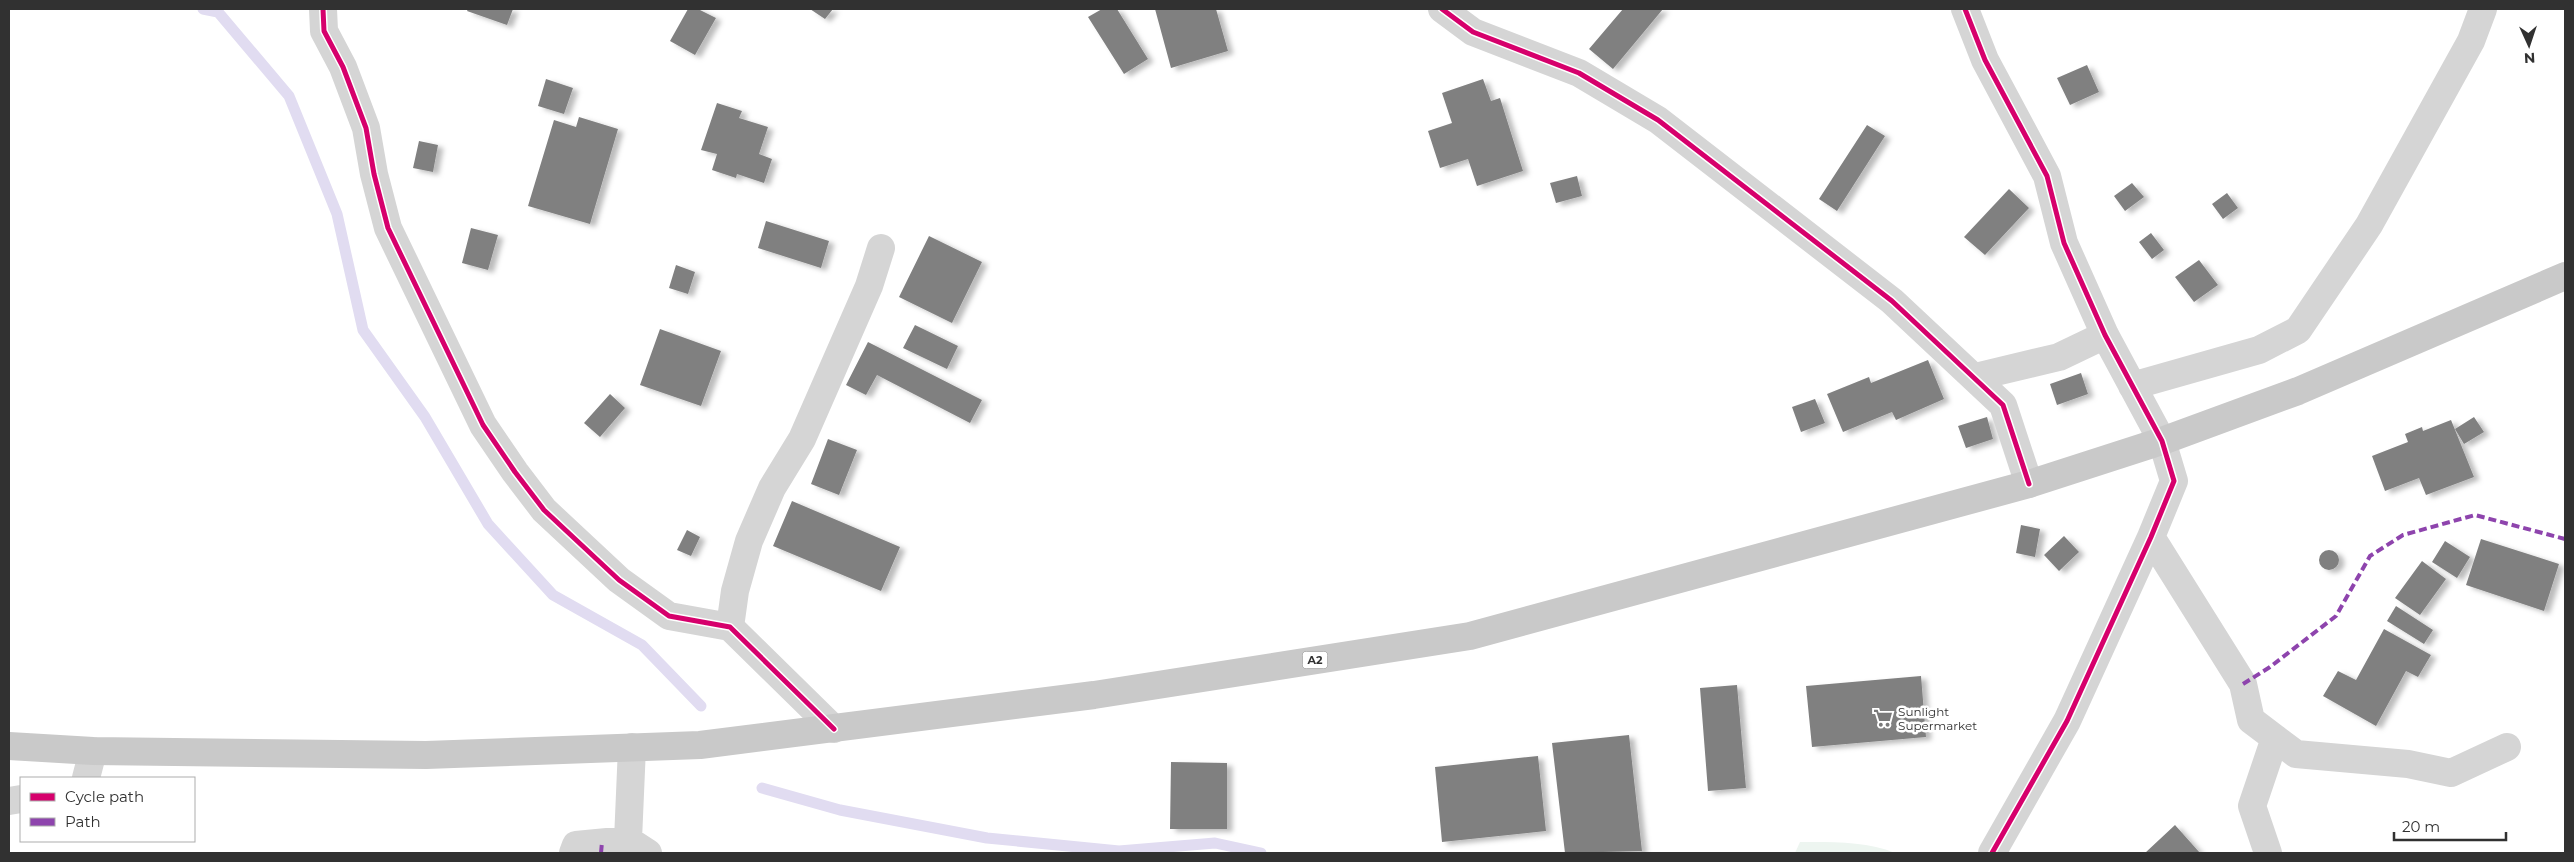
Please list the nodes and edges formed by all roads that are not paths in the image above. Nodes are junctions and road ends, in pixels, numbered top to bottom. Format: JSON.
{"nodes":[{"id":1,"x":323,"y":9,"type":"edge"},
{"id":2,"x":1442,"y":9,"type":"edge"},
{"id":3,"x":1965,"y":9,"type":"edge"},
{"id":4,"x":2483,"y":9,"type":"edge"},
{"id":5,"x":881,"y":248,"type":"dead end"},
{"id":6,"x":2565,"y":276,"type":"edge"},
{"id":7,"x":2105,"y":335,"type":"junction"},
{"id":8,"x":1975,"y":377,"type":"junction"},
{"id":9,"x":2132,"y":386,"type":"junction"},
{"id":10,"x":2162,"y":441,"type":"junction"},
{"id":11,"x":2029,"y":484,"type":"junction"},
{"id":12,"x":2151,"y":537,"type":"junction"},
{"id":13,"x":730,"y":627,"type":"junction"},
{"id":14,"x":834,"y":729,"type":"junction"},
{"id":15,"x":2275,"y":738,"type":"junction"},
{"id":16,"x":9,"y":746,"type":"edge"},
{"id":17,"x":632,"y":747,"type":"junction"},
{"id":18,"x":2508,"y":747,"type":"dead end"},
{"id":19,"x":93,"y":751,"type":"junction"},
{"id":20,"x":86,"y":777,"type":"edge"},
{"id":21,"x":638,"y":847,"type":"edge"},
{"id":22,"x":573,"y":853,"type":"edge"},
{"id":23,"x":1992,"y":853,"type":"edge"},
{"id":24,"x":2268,"y":853,"type":"edge"}],
"edges":[{"from":1,"to":13,"type":"street"},
{"from":2,"to":8,"type":"street"},
{"from":3,"to":7,"type":"street"},
{"from":4,"to":9,"type":"street"},
{"from":5,"to":13,"type":"street"},
{"from":6,"to":10,"type":"main road","number":"A2"},
{"from":7,"to":8,"type":"street"},
{"from":7,"to":9,"type":"street"},
{"from":8,"to":11,"type":"street"},
{"from":9,"to":10,"type":"street"},
{"from":10,"to":11,"type":"main road","number":"A2"},
{"from":10,"to":12,"type":"street"},
{"from":11,"to":14,"type":"main road","number":"A2"},
{"from":12,"to":15,"type":"street"},
{"from":12,"to":23,"type":"street"},
{"from":13,"to":14,"type":"street"},
{"from":14,"to":17,"type":"main road","number":"A2"},
{"from":15,"to":18,"type":"street"},
{"from":15,"to":24,"type":"street"},
{"from":16,"to":19,"type":"main road","number":"A2"},
{"from":17,"to":19,"type":"main road","number":"A2"},
{"from":17,"to":21,"type":"street"},
{"from":19,"to":20,"type":"street"},
{"from":21,"to":22,"type":"street"}]}
